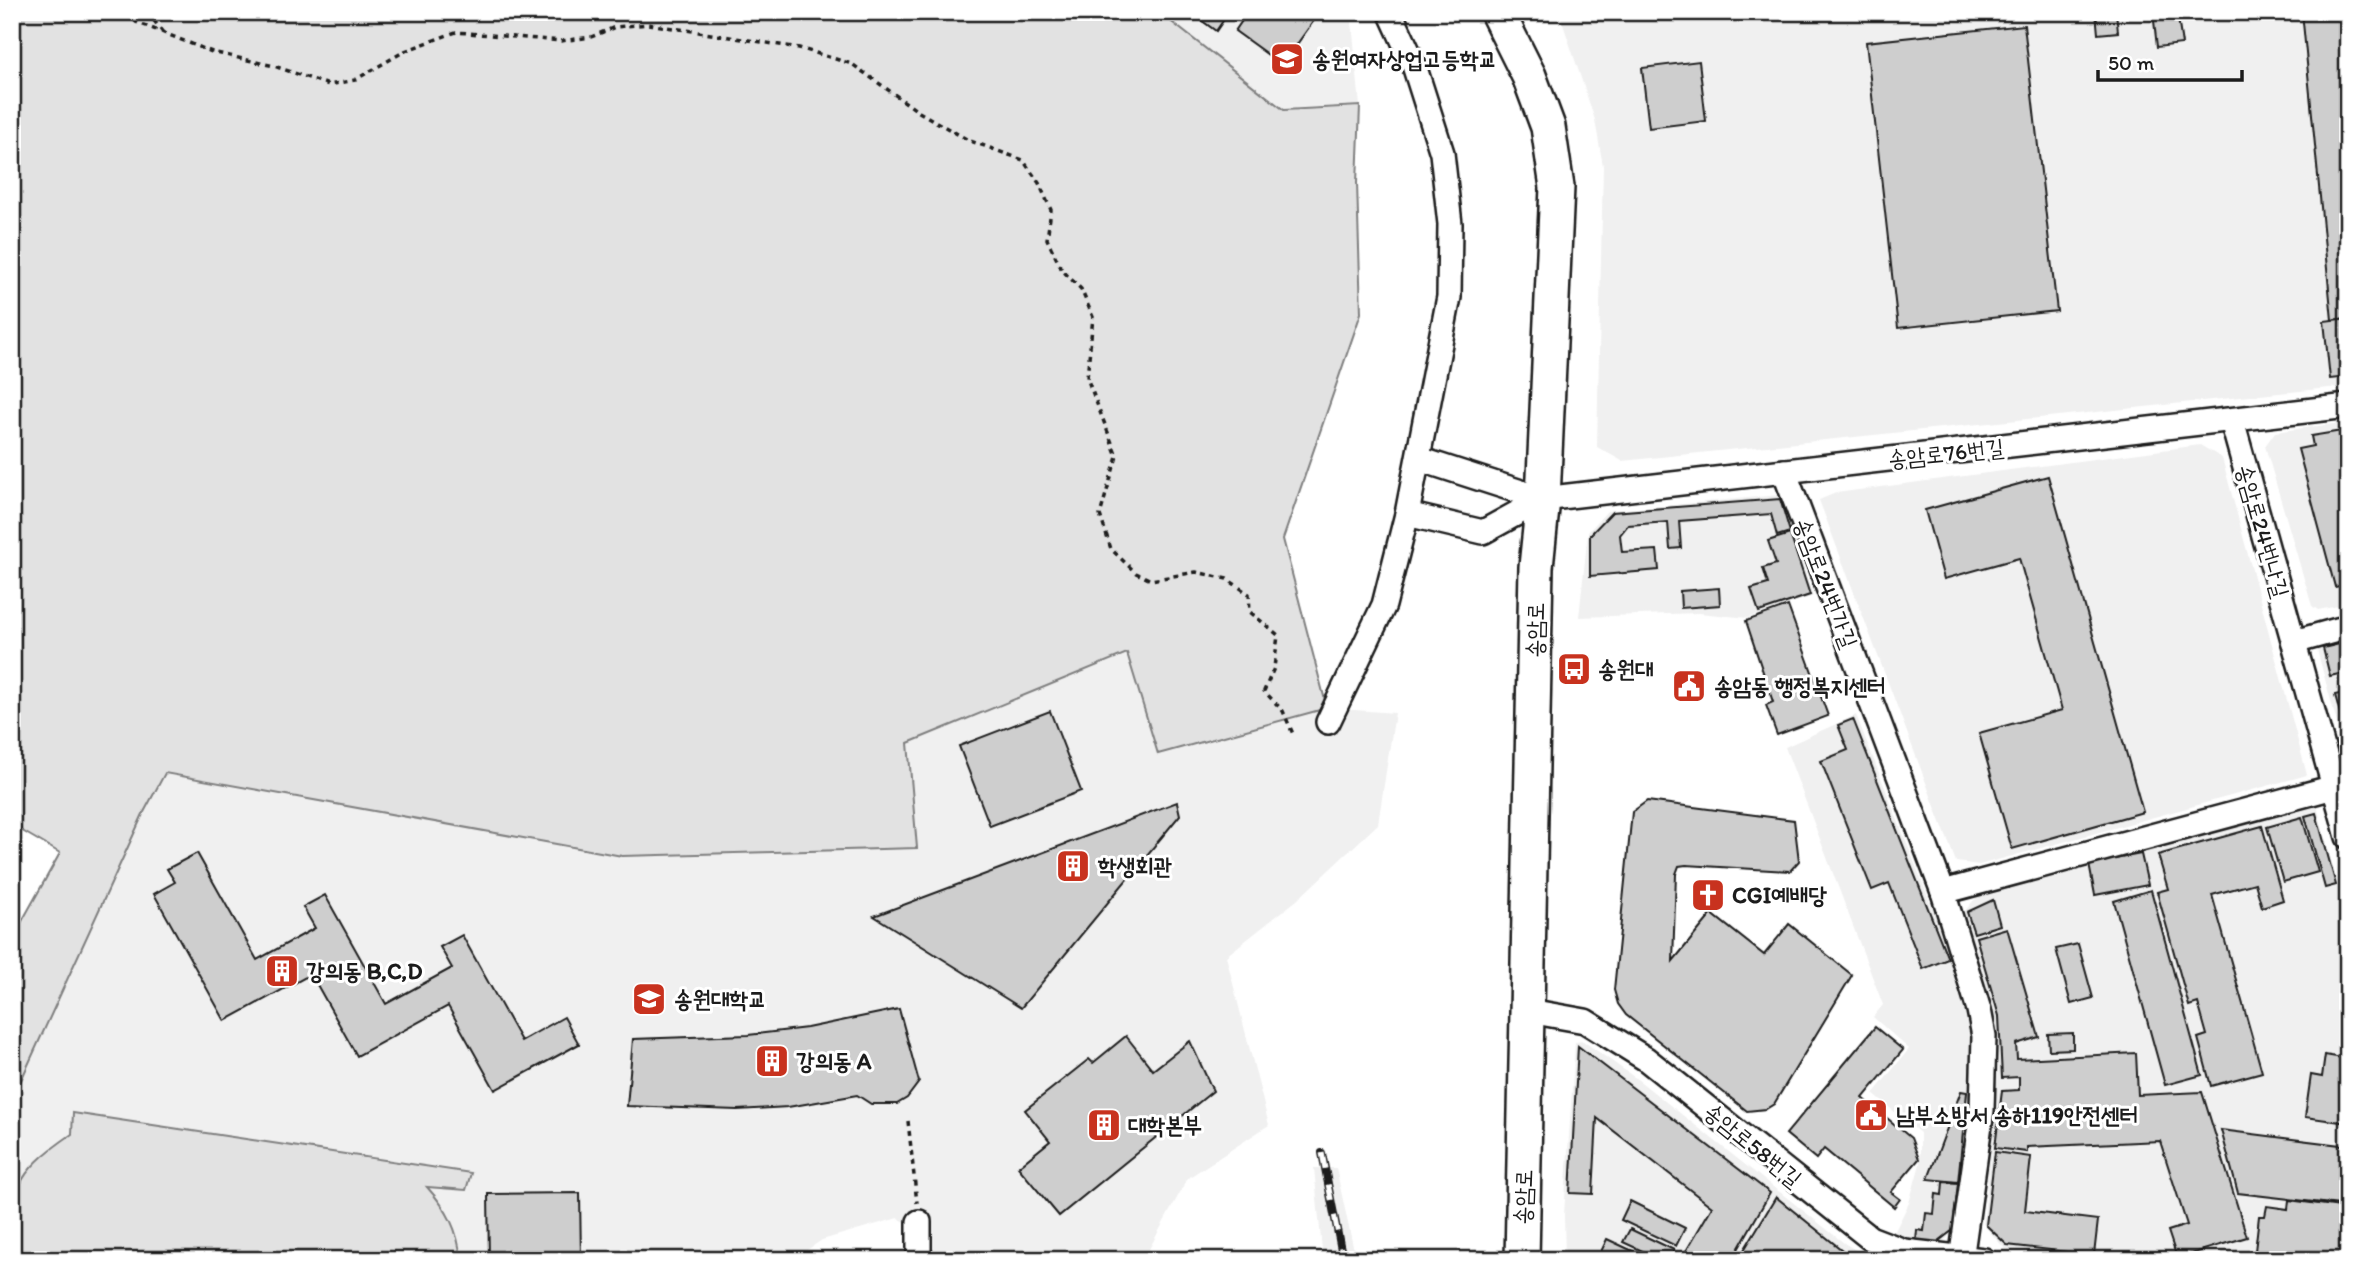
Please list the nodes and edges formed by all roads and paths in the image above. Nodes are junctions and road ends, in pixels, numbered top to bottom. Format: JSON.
{"nodes":[{"id":1,"x":128,"y":12,"type":"edge"},
{"id":2,"x":148,"y":12,"type":"edge"},
{"id":3,"x":1390,"y":12,"type":"edge"},
{"id":4,"x":1497,"y":12,"type":"edge"},
{"id":5,"x":163,"y":33,"type":"junction"},
{"id":6,"x":2348,"y":406,"type":"edge"},
{"id":7,"x":2232,"y":421,"type":"junction"},
{"id":8,"x":1419,"y":459,"type":"junction"},
{"id":9,"x":1784,"y":471,"type":"junction"},
{"id":10,"x":1543,"y":499,"type":"junction"},
{"id":11,"x":1407,"y":514,"type":"junction"},
{"id":12,"x":2348,"y":627,"type":"edge"},
{"id":13,"x":2294,"y":642,"type":"junction"},
{"id":14,"x":1328,"y":722,"type":"dead end"},
{"id":15,"x":1293,"y":734,"type":"dead end"},
{"id":16,"x":2334,"y":787,"type":"junction"},
{"id":17,"x":2348,"y":837,"type":"edge"},
{"id":18,"x":1943,"y":892,"type":"junction"},
{"id":19,"x":1529,"y":1011,"type":"junction"},
{"id":20,"x":908,"y":1121,"type":"dead end"},
{"id":21,"x":919,"y":1222,"type":"joint"},
{"id":22,"x":1969,"y":1259,"type":"edge"},
{"id":23,"x":919,"y":1260,"type":"edge"},
{"id":24,"x":1522,"y":1260,"type":"edge"}],
"edges":[{"from":1,"to":5,"type":"path"},
{"from":2,"to":5,"type":"path"},
{"from":3,"to":8,"type":"street"},
{"from":4,"to":10,"type":"main road","name":"송암로"},
{"from":5,"to":15,"type":"path"},
{"from":6,"to":7,"type":"street","name":"송암로76번길"},
{"from":7,"to":9,"type":"street","name":"송암로76번길"},
{"from":7,"to":13,"type":"street","name":"송암로24번나길"},
{"from":8,"to":10,"type":"street"},
{"from":8,"to":11,"type":"street"},
{"from":9,"to":10,"type":"street","name":"송암로76번길"},
{"from":9,"to":18,"type":"street","name":"송암로24번가길"},
{"from":10,"to":11,"type":"street"},
{"from":10,"to":19,"type":"main road","name":"송암로"},
{"from":11,"to":14,"type":"street"},
{"from":12,"to":13,"type":"street"},
{"from":13,"to":16,"type":"street","name":"송암로24번나길"},
{"from":16,"to":17,"type":"street","name":"송암로24번나길"},
{"from":16,"to":18,"type":"street"},
{"from":18,"to":22,"type":"street","name":"송암로24번가길"},
{"from":19,"to":22,"type":"street","name":"송암로58번길"},
{"from":19,"to":24,"type":"main road","name":"송암로"},
{"from":20,"to":21,"type":"path"},
{"from":21,"to":23,"type":"street"}]}
